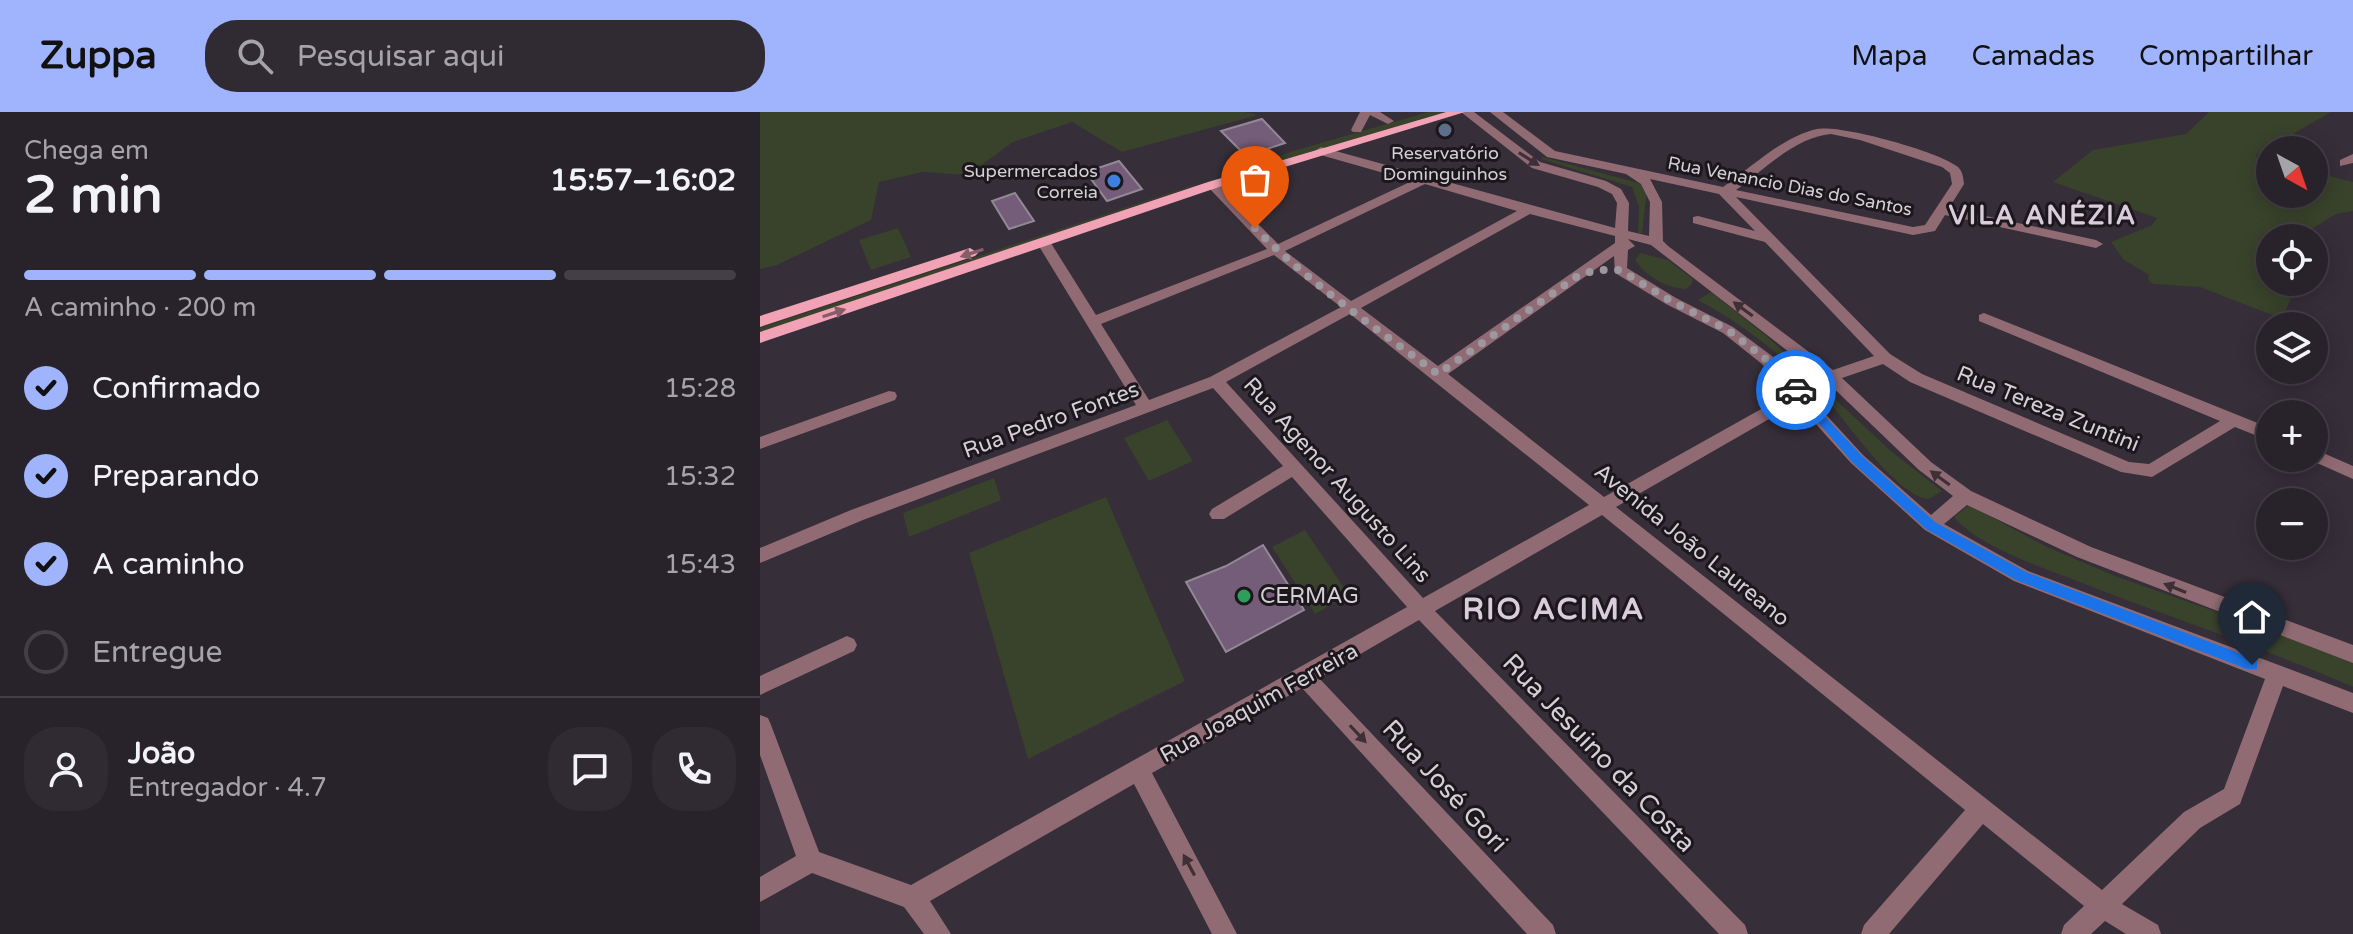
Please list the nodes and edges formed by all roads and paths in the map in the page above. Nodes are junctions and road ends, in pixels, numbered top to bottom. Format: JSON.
{"nodes":[{"id":1,"x":1369,"y":112,"type":"edge"},
{"id":2,"x":1422,"y":112,"type":"edge"},
{"id":3,"x":1459,"y":112,"type":"edge"},
{"id":4,"x":1467,"y":112,"type":"edge"},
{"id":5,"x":1496,"y":112,"type":"edge"},
{"id":6,"x":1388,"y":121,"type":"junction"},
{"id":7,"x":1357,"y":130,"type":"junction"},
{"id":8,"x":1522,"y":133,"type":"junction"},
{"id":9,"x":1502,"y":140,"type":"junction"},
{"id":10,"x":1321,"y":151,"type":"junction"},
{"id":11,"x":1630,"y":171,"type":"junction"},
{"id":12,"x":1213,"y":180,"type":"junction"},
{"id":13,"x":1424,"y":180,"type":"junction"},
{"id":14,"x":1683,"y":183,"type":"junction"},
{"id":15,"x":1724,"y":192,"type":"junction"},
{"id":16,"x":1656,"y":202,"type":"junction"},
{"id":17,"x":1528,"y":210,"type":"junction"},
{"id":18,"x":1943,"y":211,"type":"junction"},
{"id":19,"x":1698,"y":220,"type":"dead end"},
{"id":20,"x":1620,"y":240,"type":"junction"},
{"id":21,"x":1770,"y":240,"type":"junction"},
{"id":22,"x":1044,"y":243,"type":"junction"},
{"id":23,"x":2096,"y":244,"type":"dead end"},
{"id":24,"x":1660,"y":245,"type":"junction"},
{"id":25,"x":1276,"y":250,"type":"junction"},
{"id":26,"x":1620,"y":270,"type":"junction"},
{"id":27,"x":1579,"y":275,"type":"junction"},
{"id":28,"x":1706,"y":282,"type":"junction"},
{"id":29,"x":1671,"y":301,"type":"junction"},
{"id":30,"x":1349,"y":308,"type":"junction"},
{"id":31,"x":1984,"y":318,"type":"dead end"},
{"id":32,"x":760,"y":322,"type":"edge"},
{"id":33,"x":1093,"y":322,"type":"junction"},
{"id":34,"x":760,"y":338,"type":"edge"},
{"id":35,"x":1885,"y":358,"type":"junction"},
{"id":36,"x":1438,"y":374,"type":"junction"},
{"id":37,"x":1831,"y":376,"type":"junction"},
{"id":38,"x":1216,"y":381,"type":"junction"},
{"id":39,"x":1800,"y":394,"type":"junction"},
{"id":40,"x":889,"y":396,"type":"dead end"},
{"id":41,"x":1146,"y":408,"type":"junction"},
{"id":42,"x":2236,"y":419,"type":"junction"},
{"id":43,"x":2256,"y":428,"type":"edge"},
{"id":44,"x":760,"y":443,"type":"edge"},
{"id":45,"x":2328,"y":461,"type":"edge"},
{"id":46,"x":1293,"y":468,"type":"junction"},
{"id":47,"x":2353,"y":473,"type":"edge"},
{"id":48,"x":1965,"y":496,"type":"junction"},
{"id":49,"x":1603,"y":505,"type":"junction"},
{"id":50,"x":1218,"y":514,"type":"dead end"},
{"id":51,"x":1931,"y":525,"type":"junction"},
{"id":52,"x":760,"y":556,"type":"edge"},
{"id":53,"x":1423,"y":611,"type":"junction"},
{"id":54,"x":847,"y":645,"type":"dead end"},
{"id":55,"x":2351,"y":650,"type":"edge"},
{"id":56,"x":2277,"y":675,"type":"junction"},
{"id":57,"x":1305,"y":677,"type":"junction"},
{"id":58,"x":760,"y":686,"type":"edge"},
{"id":59,"x":2353,"y":703,"type":"edge"},
{"id":60,"x":760,"y":725,"type":"edge"},
{"id":61,"x":1139,"y":771,"type":"junction"},
{"id":62,"x":1982,"y":808,"type":"junction"},
{"id":63,"x":810,"y":861,"type":"junction"},
{"id":64,"x":760,"y":890,"type":"edge"},
{"id":65,"x":912,"y":898,"type":"junction"},
{"id":66,"x":2102,"y":905,"type":"junction"},
{"id":67,"x":939,"y":934,"type":"edge"},
{"id":68,"x":1225,"y":934,"type":"edge"},
{"id":69,"x":1544,"y":934,"type":"edge"},
{"id":70,"x":1736,"y":934,"type":"edge"},
{"id":71,"x":1873,"y":934,"type":"edge"},
{"id":72,"x":2073,"y":934,"type":"edge"},
{"id":73,"x":2149,"y":934,"type":"edge"}],
"edges":[{"from":1,"to":6,"type":"street"},
{"from":1,"to":7,"type":"street"},
{"from":2,"to":6,"type":"main road"},
{"from":3,"to":10,"type":"main road"},
{"from":4,"to":9,"type":"street"},
{"from":5,"to":8,"type":"street","name":"Rua Venancio Dias do Santos"},
{"from":6,"to":7,"type":"main road"},
{"from":7,"to":12,"type":"main road"},
{"from":8,"to":9,"type":"street"},
{"from":8,"to":11,"type":"street","name":"Rua Venancio Dias do Santos"},
{"from":9,"to":20,"type":"street","one_way":true},
{"from":10,"to":12,"type":"main road"},
{"from":10,"to":13,"type":"street"},
{"from":11,"to":14,"type":"street","name":"Rua Venancio Dias do Santos"},
{"from":11,"to":16,"type":"street"},
{"from":12,"to":22,"type":"main road"},
{"from":12,"to":25,"type":"street","name":"Avenida João Laureano"},
{"from":12,"to":32,"type":"main road","one_way":true},
{"from":13,"to":17,"type":"street"},
{"from":13,"to":25,"type":"street"},
{"from":14,"to":15,"type":"street","name":"Rua Venancio Dias do Santos"},
{"from":14,"to":16,"type":"street"},
{"from":15,"to":18,"type":"street","name":"Rua Venancio Dias do Santos"},
{"from":15,"to":18,"type":"street","name":"Rua Venancio Dias do Santos"},
{"from":15,"to":21,"type":"street"},
{"from":16,"to":24,"type":"street"},
{"from":17,"to":20,"type":"street"},
{"from":17,"to":30,"type":"street","name":"Rua Pedro Fontes"},
{"from":18,"to":23,"type":"street"},
{"from":19,"to":21,"type":"street"},
{"from":20,"to":24,"type":"street"},
{"from":20,"to":26,"type":"street"},
{"from":20,"to":27,"type":"street"},
{"from":21,"to":35,"type":"street"},
{"from":22,"to":33,"type":"street"},
{"from":34,"to":22,"type":"main road","one_way":true},
{"from":24,"to":28,"type":"street"},
{"from":25,"to":30,"type":"street","name":"Avenida João Laureano"},
{"from":25,"to":33,"type":"street"},
{"from":26,"to":27,"type":"street"},
{"from":26,"to":29,"type":"street"},
{"from":27,"to":36,"type":"street"},
{"from":28,"to":29,"type":"street"},
{"from":37,"to":28,"type":"street","one_way":true},
{"from":29,"to":39,"type":"street"},
{"from":30,"to":36,"type":"street","name":"Avenida João Laureano"},
{"from":30,"to":38,"type":"street","name":"Rua Pedro Fontes"},
{"from":31,"to":42,"type":"street"},
{"from":33,"to":41,"type":"street"},
{"from":35,"to":37,"type":"street"},
{"from":35,"to":42,"type":"street","name":"Rua Tereza Zuntini"},
{"from":36,"to":49,"type":"street","name":"Avenida João Laureano"},
{"from":48,"to":37,"type":"street","one_way":true},
{"from":38,"to":41,"type":"street","name":"Rua Pedro Fontes"},
{"from":38,"to":46,"type":"street","name":"Rua Agenor Augusto Lins"},
{"from":39,"to":49,"type":"street","name":"Rua Joaquim Ferreira"},
{"from":39,"to":51,"type":"street"},
{"from":40,"to":44,"type":"street"},
{"from":41,"to":52,"type":"street","name":"Rua Pedro Fontes"},
{"from":42,"to":43,"type":"street"},
{"from":45,"to":47,"type":"street"},
{"from":46,"to":50,"type":"street"},
{"from":46,"to":53,"type":"street","name":"Rua Agenor Augusto Lins"},
{"from":48,"to":51,"type":"street"},
{"from":55,"to":48,"type":"street","one_way":true},
{"from":49,"to":53,"type":"street","name":"Rua Joaquim Ferreira"},
{"from":49,"to":62,"type":"street","name":"Avenida João Laureano"},
{"from":51,"to":56,"type":"street"},
{"from":53,"to":57,"type":"street","name":"Rua Joaquim Ferreira"},
{"from":53,"to":70,"type":"street","name":"Rua Jesuino da Costa"},
{"from":54,"to":58,"type":"street"},
{"from":56,"to":59,"type":"street"},
{"from":56,"to":66,"type":"street"},
{"from":57,"to":61,"type":"street","name":"Rua Joaquim Ferreira"},
{"from":57,"to":69,"type":"street","name":"Rua José Gori","one_way":true},
{"from":60,"to":63,"type":"street"},
{"from":61,"to":65,"type":"street","name":"Rua Joaquim Ferreira"},
{"from":68,"to":61,"type":"street","one_way":true},
{"from":62,"to":66,"type":"street","name":"Avenida João Laureano"},
{"from":62,"to":71,"type":"street"},
{"from":63,"to":64,"type":"street"},
{"from":63,"to":65,"type":"street"},
{"from":65,"to":67,"type":"street"},
{"from":66,"to":72,"type":"street"},
{"from":66,"to":73,"type":"street","name":"Avenida João Laureano"}]}
